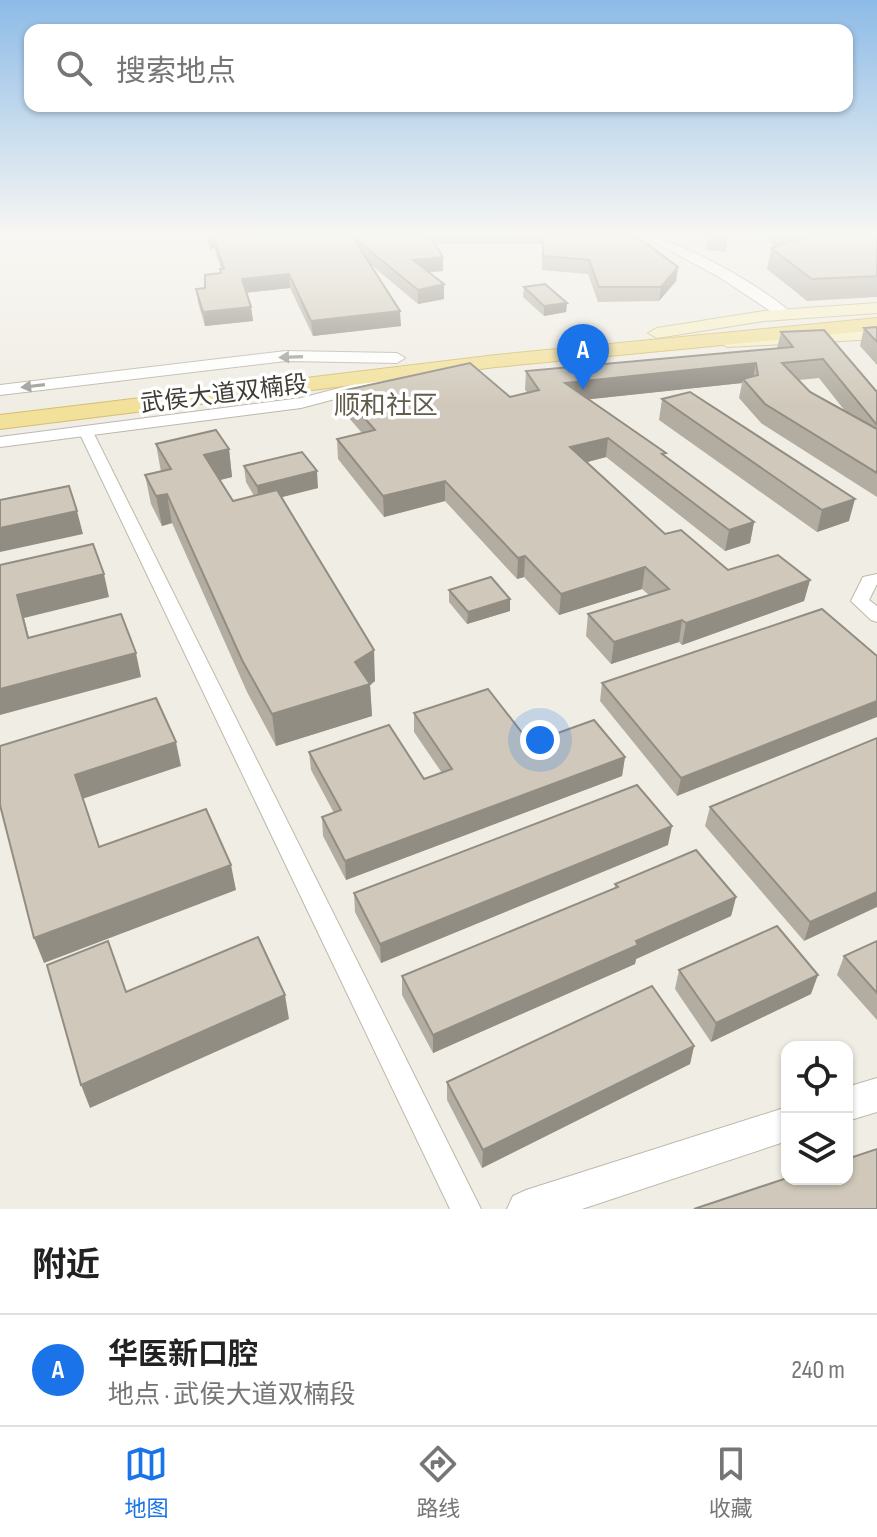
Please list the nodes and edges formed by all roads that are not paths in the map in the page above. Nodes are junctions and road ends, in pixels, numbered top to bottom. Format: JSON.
{"nodes":[{"id":1,"x":746,"y":292,"type":"edge"},
{"id":2,"x":877,"y":308,"type":"edge"},
{"id":3,"x":877,"y":316,"type":"edge"},
{"id":4,"x":782,"y":323,"type":"junction"},
{"id":5,"x":877,"y":324,"type":"edge"},
{"id":6,"x":877,"y":334,"type":"edge"},
{"id":7,"x":654,"y":339,"type":"junction"},
{"id":8,"x":397,"y":358,"type":"junction"},
{"id":9,"x":419,"y":372,"type":"junction"},
{"id":10,"x":0,"y":390,"type":"edge"},
{"id":11,"x":0,"y":409,"type":"edge"},
{"id":12,"x":0,"y":422,"type":"edge"},
{"id":13,"x":85,"y":430,"type":"junction"},
{"id":14,"x":0,"y":442,"type":"edge"},
{"id":15,"x":877,"y":579,"type":"edge"},
{"id":16,"x":877,"y":616,"type":"edge"},
{"id":17,"x":877,"y":1095,"type":"edge"},
{"id":18,"x":853,"y":1102,"type":"edge"},
{"id":19,"x":781,"y":1126,"type":"edge"},
{"id":20,"x":466,"y":1209,"type":"edge"},
{"id":21,"x":526,"y":1209,"type":"edge"}],
"edges":[{"from":1,"to":4,"type":"street"},
{"from":2,"to":4,"type":"main road"},
{"from":3,"to":4,"type":"main road","name":"武侯大道双楠段"},
{"from":4,"to":5,"type":"main road","name":"武侯大道双楠段"},
{"from":4,"to":7,"type":"main road","name":"武侯大道双楠段"},
{"from":6,"to":7,"type":"main road"},
{"from":7,"to":8,"type":"main road","name":"武侯大道双楠段"},
{"from":7,"to":9,"type":"main road","name":"武侯大道双楠段"},
{"from":8,"to":10,"type":"street","one_way":true},
{"from":8,"to":11,"type":"main road","name":"武侯大道双楠段"},
{"from":9,"to":12,"type":"main road","name":"武侯大道双楠段"},
{"from":9,"to":13,"type":"street"},
{"from":13,"to":14,"type":"street"},
{"from":13,"to":20,"type":"street"},
{"from":15,"to":16,"type":"street"},
{"from":17,"to":18,"type":"street"},
{"from":19,"to":21,"type":"street"}]}
